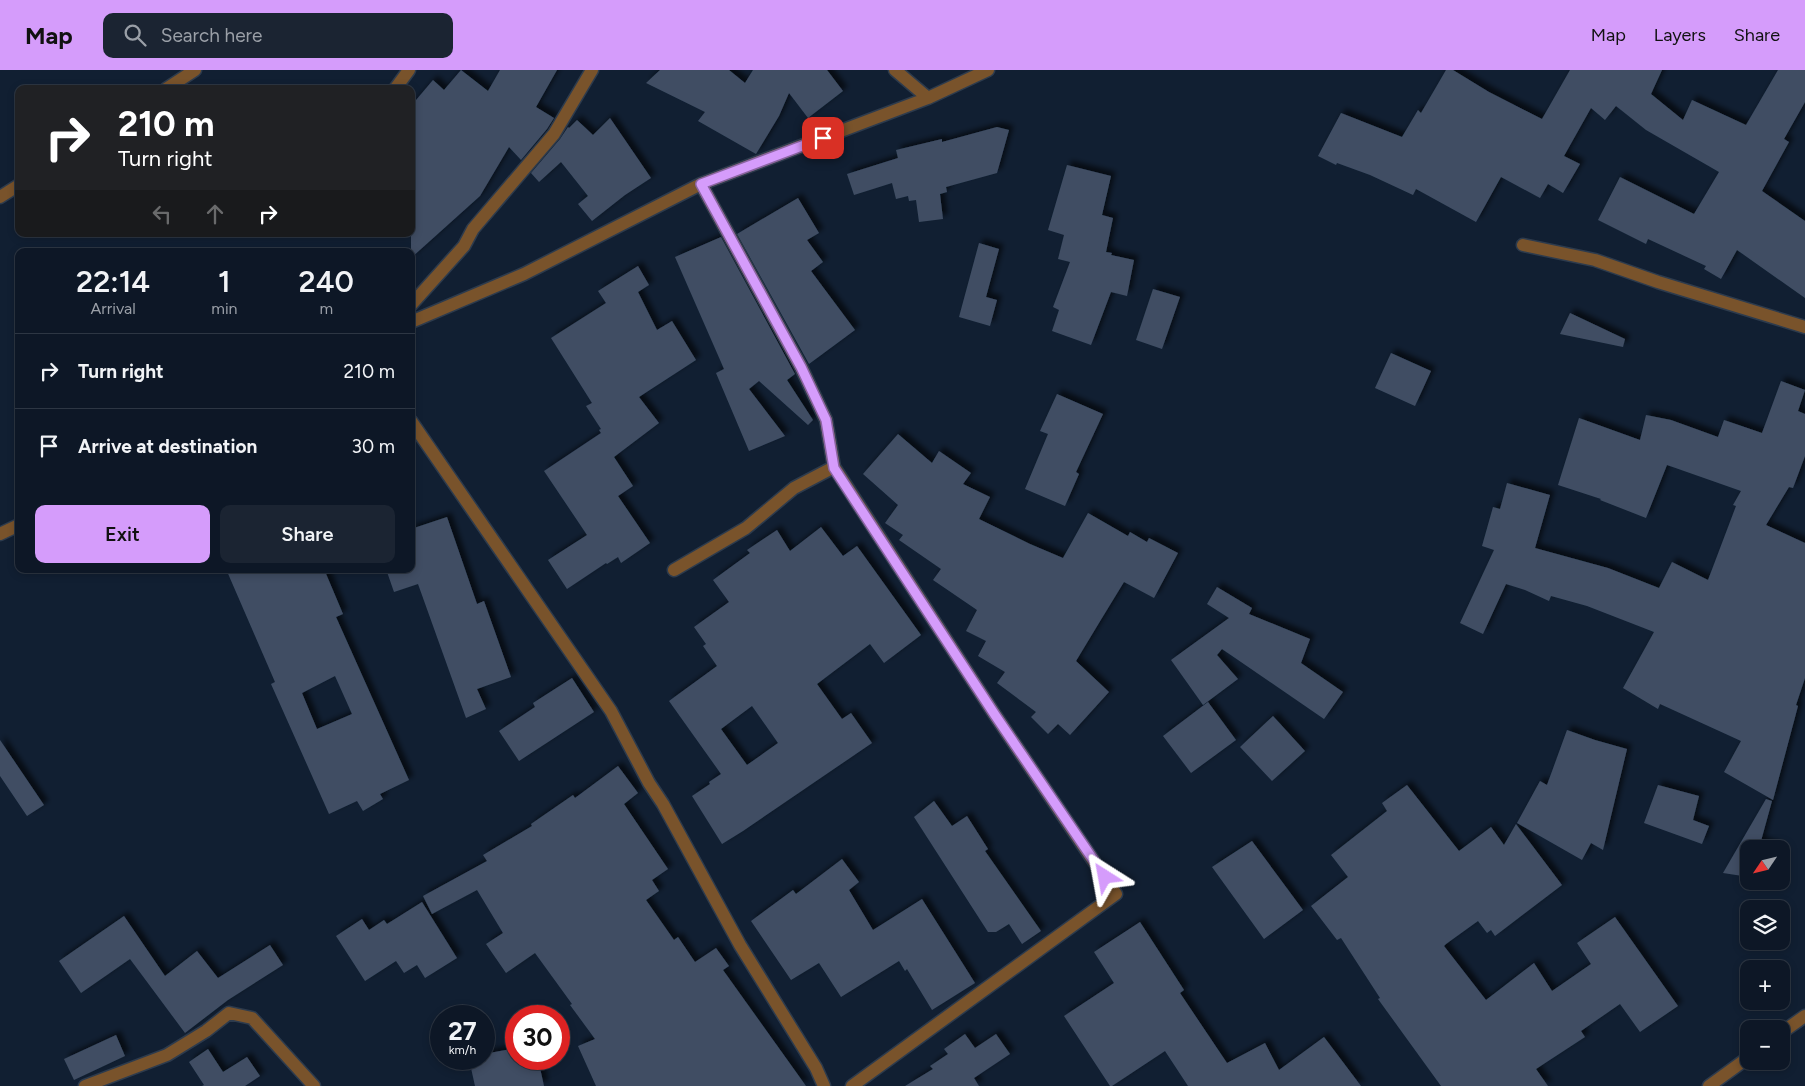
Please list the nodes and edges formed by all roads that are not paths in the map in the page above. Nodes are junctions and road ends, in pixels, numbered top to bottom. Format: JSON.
{"nodes":[{"id":1,"x":195,"y":70,"type":"edge"},
{"id":2,"x":409,"y":70,"type":"edge"},
{"id":3,"x":592,"y":70,"type":"edge"},
{"id":4,"x":895,"y":70,"type":"edge"},
{"id":5,"x":988,"y":70,"type":"edge"},
{"id":6,"x":172,"y":85,"type":"edge"},
{"id":7,"x":398,"y":85,"type":"edge"},
{"id":8,"x":928,"y":98,"type":"junction"},
{"id":9,"x":701,"y":184,"type":"junction"},
{"id":10,"x":15,"y":188,"type":"edge"},
{"id":11,"x":0,"y":197,"type":"edge"},
{"id":12,"x":1523,"y":245,"type":"dead end"},
{"id":13,"x":415,"y":301,"type":"edge"},
{"id":14,"x":415,"y":320,"type":"edge"},
{"id":15,"x":1805,"y":327,"type":"edge"},
{"id":16,"x":415,"y":427,"type":"edge"},
{"id":17,"x":834,"y":468,"type":"junction"},
{"id":18,"x":15,"y":527,"type":"edge"},
{"id":19,"x":0,"y":534,"type":"edge"},
{"id":20,"x":674,"y":570,"type":"dead end"},
{"id":21,"x":1805,"y":1016,"type":"edge"},
{"id":22,"x":1790,"y":1027,"type":"edge"},
{"id":23,"x":1740,"y":1064,"type":"edge"},
{"id":24,"x":85,"y":1086,"type":"edge"},
{"id":25,"x":314,"y":1086,"type":"edge"},
{"id":26,"x":824,"y":1086,"type":"edge"},
{"id":27,"x":852,"y":1086,"type":"edge"},
{"id":28,"x":1709,"y":1086,"type":"edge"}],
"edges":[{"from":1,"to":6,"type":"street"},
{"from":2,"to":7,"type":"street"},
{"from":3,"to":13,"type":"street"},
{"from":4,"to":8,"type":"street"},
{"from":5,"to":8,"type":"street"},
{"from":8,"to":9,"type":"street"},
{"from":9,"to":14,"type":"street"},
{"from":9,"to":17,"type":"street"},
{"from":10,"to":11,"type":"street"},
{"from":12,"to":15,"type":"street"},
{"from":16,"to":26,"type":"street"},
{"from":17,"to":20,"type":"street"},
{"from":17,"to":27,"type":"street"},
{"from":18,"to":19,"type":"street"},
{"from":21,"to":22,"type":"street"},
{"from":23,"to":28,"type":"street"},
{"from":24,"to":25,"type":"street"}]}
